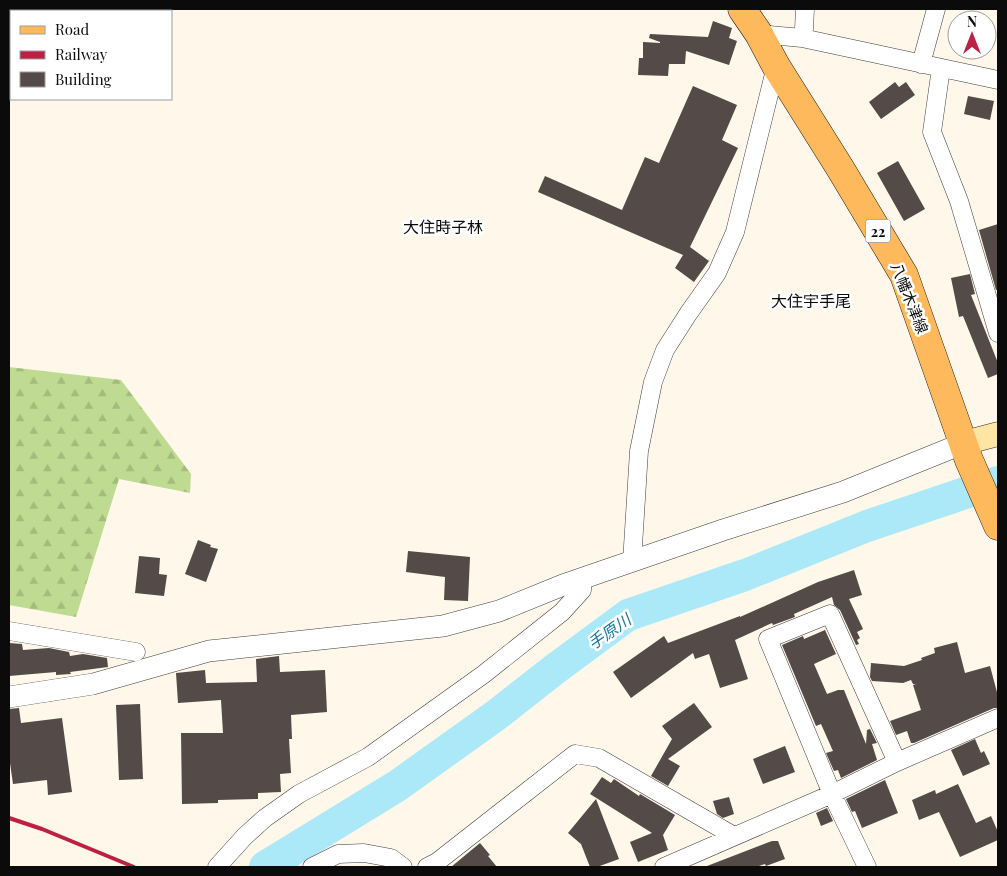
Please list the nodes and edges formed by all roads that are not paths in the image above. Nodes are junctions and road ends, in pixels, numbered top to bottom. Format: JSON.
{"nodes":[{"id":1,"x":742,"y":9,"type":"edge"},
{"id":2,"x":805,"y":9,"type":"edge"},
{"id":3,"x":936,"y":9,"type":"edge"},
{"id":4,"x":759,"y":34,"type":"junction"},
{"id":5,"x":802,"y":38,"type":"junction"},
{"id":6,"x":921,"y":64,"type":"junction"},
{"id":7,"x":776,"y":66,"type":"junction"},
{"id":8,"x":941,"y":68,"type":"junction"},
{"id":9,"x":998,"y":80,"type":"edge"},
{"id":10,"x":998,"y":333,"type":"edge"},
{"id":11,"x":998,"y":434,"type":"edge"},
{"id":12,"x":967,"y":451,"type":"junction"},
{"id":13,"x":996,"y":519,"type":"edge"},
{"id":14,"x":632,"y":562,"type":"junction"},
{"id":15,"x":583,"y":578,"type":"junction"},
{"id":16,"x":9,"y":631,"type":"edge"},
{"id":17,"x":136,"y":652,"type":"dead end"},
{"id":18,"x":9,"y":697,"type":"edge"},
{"id":19,"x":998,"y":718,"type":"edge"},
{"id":20,"x":897,"y":762,"type":"junction"},
{"id":21,"x":832,"y":794,"type":"junction"},
{"id":22,"x":734,"y":836,"type":"junction"},
{"id":23,"x":217,"y":867,"type":"edge"},
{"id":24,"x":312,"y":867,"type":"edge"},
{"id":25,"x":404,"y":867,"type":"edge"},
{"id":26,"x":427,"y":867,"type":"edge"},
{"id":27,"x":664,"y":867,"type":"edge"},
{"id":28,"x":866,"y":867,"type":"edge"}],
"edges":[{"from":1,"to":4,"type":"main road","name":"八幡木津線","number":"22"},
{"from":2,"to":5,"type":"street"},
{"from":3,"to":6,"type":"street"},
{"from":4,"to":5,"type":"street"},
{"from":4,"to":7,"type":"main road","name":"八幡木津線","number":"22"},
{"from":5,"to":6,"type":"street"},
{"from":6,"to":8,"type":"street"},
{"from":7,"to":12,"type":"main road","name":"八幡木津線","number":"22"},
{"from":7,"to":14,"type":"street"},
{"from":8,"to":9,"type":"street"},
{"from":8,"to":10,"type":"street"},
{"from":11,"to":12,"type":"main road"},
{"from":12,"to":13,"type":"main road","name":"八幡木津線","number":"22"},
{"from":12,"to":14,"type":"street"},
{"from":14,"to":15,"type":"street"},
{"from":15,"to":18,"type":"street"},
{"from":15,"to":23,"type":"street"},
{"from":16,"to":17,"type":"street"},
{"from":19,"to":20,"type":"street"},
{"from":20,"to":21,"type":"street"},
{"from":20,"to":21,"type":"street"},
{"from":21,"to":22,"type":"street"},
{"from":21,"to":28,"type":"street"},
{"from":22,"to":26,"type":"street"},
{"from":22,"to":27,"type":"street"},
{"from":24,"to":25,"type":"street"}]}
